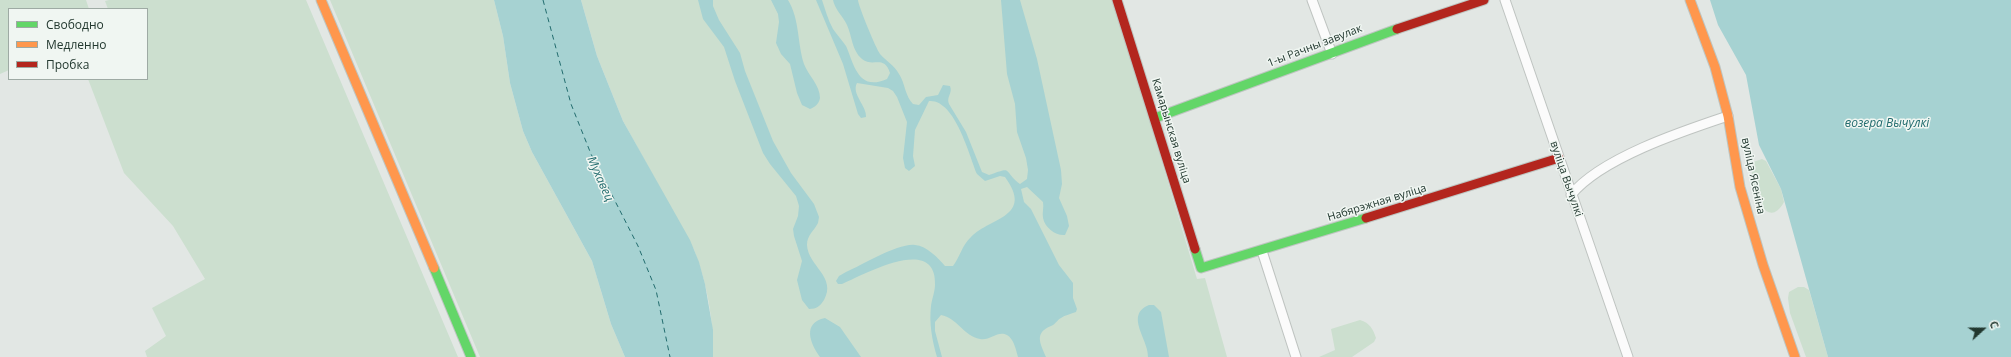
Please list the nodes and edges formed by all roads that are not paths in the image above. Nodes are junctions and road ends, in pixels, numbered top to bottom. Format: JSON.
{"nodes":[{"id":1,"x":321,"y":0,"type":"edge"},
{"id":2,"x":1117,"y":0,"type":"edge"},
{"id":3,"x":1312,"y":0,"type":"edge"},
{"id":4,"x":1484,"y":0,"type":"edge"},
{"id":5,"x":1506,"y":0,"type":"edge"},
{"id":6,"x":1690,"y":0,"type":"edge"},
{"id":7,"x":1332,"y":54,"type":"junction"},
{"id":8,"x":1728,"y":116,"type":"junction"},
{"id":9,"x":1155,"y":118,"type":"junction"},
{"id":10,"x":1559,"y":158,"type":"junction"},
{"id":11,"x":1571,"y":195,"type":"junction"},
{"id":12,"x":1262,"y":251,"type":"junction"},
{"id":13,"x":1201,"y":268,"type":"joint"},
{"id":14,"x":472,"y":357,"type":"edge"},
{"id":15,"x":1296,"y":357,"type":"edge"},
{"id":16,"x":1628,"y":357,"type":"edge"},
{"id":17,"x":1795,"y":357,"type":"edge"}],
"edges":[{"from":1,"to":14,"type":"street"},
{"from":2,"to":9,"type":"street","name":"Камарынская вуліца"},
{"from":3,"to":7,"type":"street"},
{"from":4,"to":7,"type":"street","name":"1-ы Рачны завулак"},
{"from":5,"to":10,"type":"street","name":"вуліца Вычулкі"},
{"from":6,"to":8,"type":"street","name":"вуліца Ясеніна"},
{"from":7,"to":9,"type":"street","name":"1-ы Рачны завулак"},
{"from":8,"to":11,"type":"street"},
{"from":8,"to":17,"type":"street","name":"вуліца Ясеніна"},
{"from":9,"to":13,"type":"street","name":"Камарынская вуліца"},
{"from":10,"to":11,"type":"street","name":"вуліца Вычулкі"},
{"from":10,"to":12,"type":"street","name":"Набярэжная вуліца"},
{"from":11,"to":16,"type":"street","name":"вуліца Вычулкі"},
{"from":12,"to":13,"type":"street","name":"Набярэжная вуліца"},
{"from":12,"to":15,"type":"street"}]}
